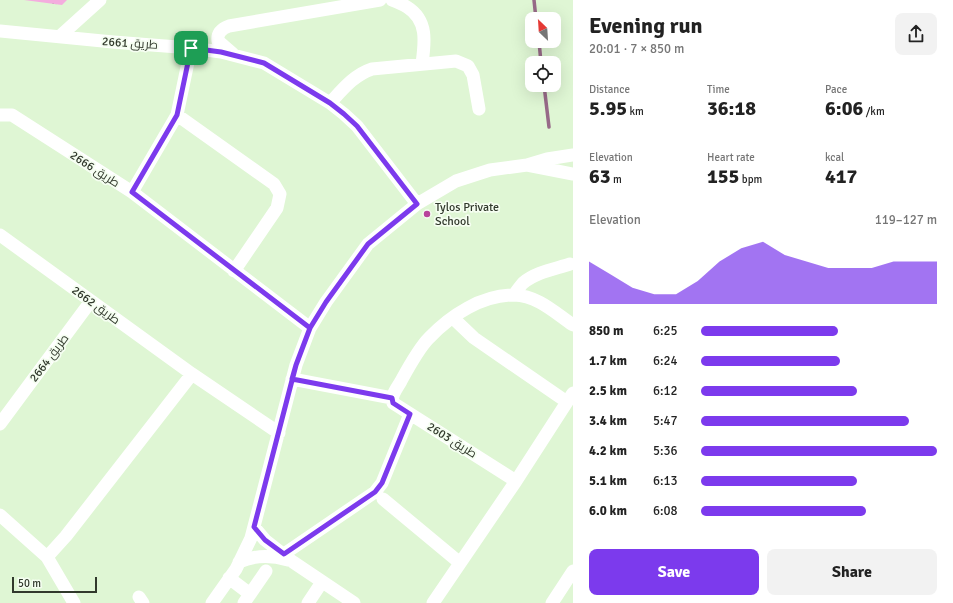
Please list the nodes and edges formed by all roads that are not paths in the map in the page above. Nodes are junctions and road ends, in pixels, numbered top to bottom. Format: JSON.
{"nodes":[{"id":1,"x":100,"y":0,"type":"edge"},
{"id":2,"x":380,"y":0,"type":"edge"},
{"id":3,"x":392,"y":0,"type":"edge"},
{"id":4,"x":0,"y":31,"type":"edge"},
{"id":5,"x":59,"y":37,"type":"junction"},
{"id":6,"x":191,"y":48,"type":"junction"},
{"id":7,"x":235,"y":55,"type":"junction"},
{"id":8,"x":422,"y":64,"type":"junction"},
{"id":9,"x":330,"y":103,"type":"junction"},
{"id":10,"x":479,"y":109,"type":"dead end"},
{"id":11,"x":6,"y":115,"type":"edge"},
{"id":12,"x":177,"y":115,"type":"junction"},
{"id":13,"x":573,"y":155,"type":"edge"},
{"id":14,"x":527,"y":165,"type":"junction"},
{"id":15,"x":573,"y":174,"type":"edge"},
{"id":16,"x":132,"y":192,"type":"junction"},
{"id":17,"x":417,"y":204,"type":"junction"},
{"id":18,"x":0,"y":235,"type":"edge"},
{"id":19,"x":570,"y":264,"type":"dead end"},
{"id":20,"x":234,"y":271,"type":"junction"},
{"id":21,"x":514,"y":296,"type":"junction"},
{"id":22,"x":91,"y":301,"type":"junction"},
{"id":23,"x":453,"y":318,"type":"junction"},
{"id":24,"x":573,"y":324,"type":"edge"},
{"id":25,"x":310,"y":328,"type":"junction"},
{"id":26,"x":192,"y":374,"type":"junction"},
{"id":27,"x":292,"y":379,"type":"junction"},
{"id":28,"x":570,"y":397,"type":"edge"},
{"id":29,"x":392,"y":398,"type":"junction"},
{"id":30,"x":410,"y":414,"type":"junction"},
{"id":31,"x":2,"y":416,"type":"edge"},
{"id":32,"x":279,"y":433,"type":"junction"},
{"id":33,"x":516,"y":481,"type":"junction"},
{"id":34,"x":383,"y":499,"type":"dead end"},
{"id":35,"x":0,"y":515,"type":"edge"},
{"id":36,"x":254,"y":527,"type":"junction"},
{"id":37,"x":47,"y":557,"type":"junction"},
{"id":38,"x":289,"y":558,"type":"junction"},
{"id":39,"x":239,"y":562,"type":"junction"},
{"id":40,"x":460,"y":563,"type":"junction"},
{"id":41,"x":266,"y":571,"type":"dead end"},
{"id":42,"x":573,"y":571,"type":"edge"},
{"id":43,"x":230,"y":578,"type":"junction"},
{"id":44,"x":322,"y":582,"type":"junction"},
{"id":45,"x":247,"y":598,"type":"edge"},
{"id":46,"x":74,"y":603,"type":"edge"},
{"id":47,"x":212,"y":603,"type":"edge"},
{"id":48,"x":308,"y":603,"type":"edge"},
{"id":49,"x":354,"y":603,"type":"edge"},
{"id":50,"x":433,"y":603,"type":"edge"},
{"id":51,"x":552,"y":603,"type":"edge"}],
"edges":[{"from":1,"to":5,"type":"street"},
{"from":2,"to":7,"type":"street"},
{"from":3,"to":8,"type":"street"},
{"from":4,"to":5,"type":"street","name":"طريق 2661"},
{"from":5,"to":6,"type":"street","name":"طريق 2661"},
{"from":6,"to":7,"type":"street","name":"طريق 2661"},
{"from":6,"to":12,"type":"street"},
{"from":7,"to":9,"type":"street","name":"طريق 2661"},
{"from":8,"to":9,"type":"street"},
{"from":8,"to":10,"type":"street"},
{"from":9,"to":17,"type":"street","name":"طريق 2661"},
{"from":11,"to":16,"type":"street","name":"طريق 2666"},
{"from":12,"to":16,"type":"street"},
{"from":12,"to":20,"type":"street"},
{"from":13,"to":14,"type":"street"},
{"from":14,"to":15,"type":"street"},
{"from":14,"to":17,"type":"street"},
{"from":16,"to":20,"type":"street","name":"طريق 2666"},
{"from":17,"to":25,"type":"street"},
{"from":18,"to":22,"type":"street","name":"طريق 2662"},
{"from":19,"to":21,"type":"street"},
{"from":20,"to":25,"type":"street","name":"طريق 2666"},
{"from":21,"to":23,"type":"street"},
{"from":21,"to":24,"type":"street"},
{"from":22,"to":26,"type":"street","name":"طريق 2662"},
{"from":22,"to":31,"type":"street","name":"طريق 2664"},
{"from":23,"to":28,"type":"street"},
{"from":23,"to":29,"type":"street"},
{"from":25,"to":27,"type":"street"},
{"from":26,"to":32,"type":"street","name":"طريق 2662"},
{"from":26,"to":37,"type":"street"},
{"from":27,"to":29,"type":"street"},
{"from":27,"to":32,"type":"street"},
{"from":28,"to":33,"type":"street"},
{"from":29,"to":30,"type":"street","name":"طريق 2603"},
{"from":30,"to":33,"type":"street","name":"طريق 2603"},
{"from":30,"to":38,"type":"street"},
{"from":32,"to":36,"type":"street"},
{"from":33,"to":40,"type":"street"},
{"from":34,"to":40,"type":"street"},
{"from":35,"to":37,"type":"street"},
{"from":36,"to":38,"type":"street"},
{"from":36,"to":39,"type":"street"},
{"from":37,"to":46,"type":"street"},
{"from":38,"to":39,"type":"street"},
{"from":38,"to":44,"type":"street"},
{"from":39,"to":43,"type":"street"},
{"from":40,"to":50,"type":"street"},
{"from":41,"to":45,"type":"street"},
{"from":42,"to":51,"type":"street"},
{"from":43,"to":45,"type":"street"},
{"from":43,"to":47,"type":"street"},
{"from":44,"to":48,"type":"street"},
{"from":44,"to":49,"type":"street"}]}
